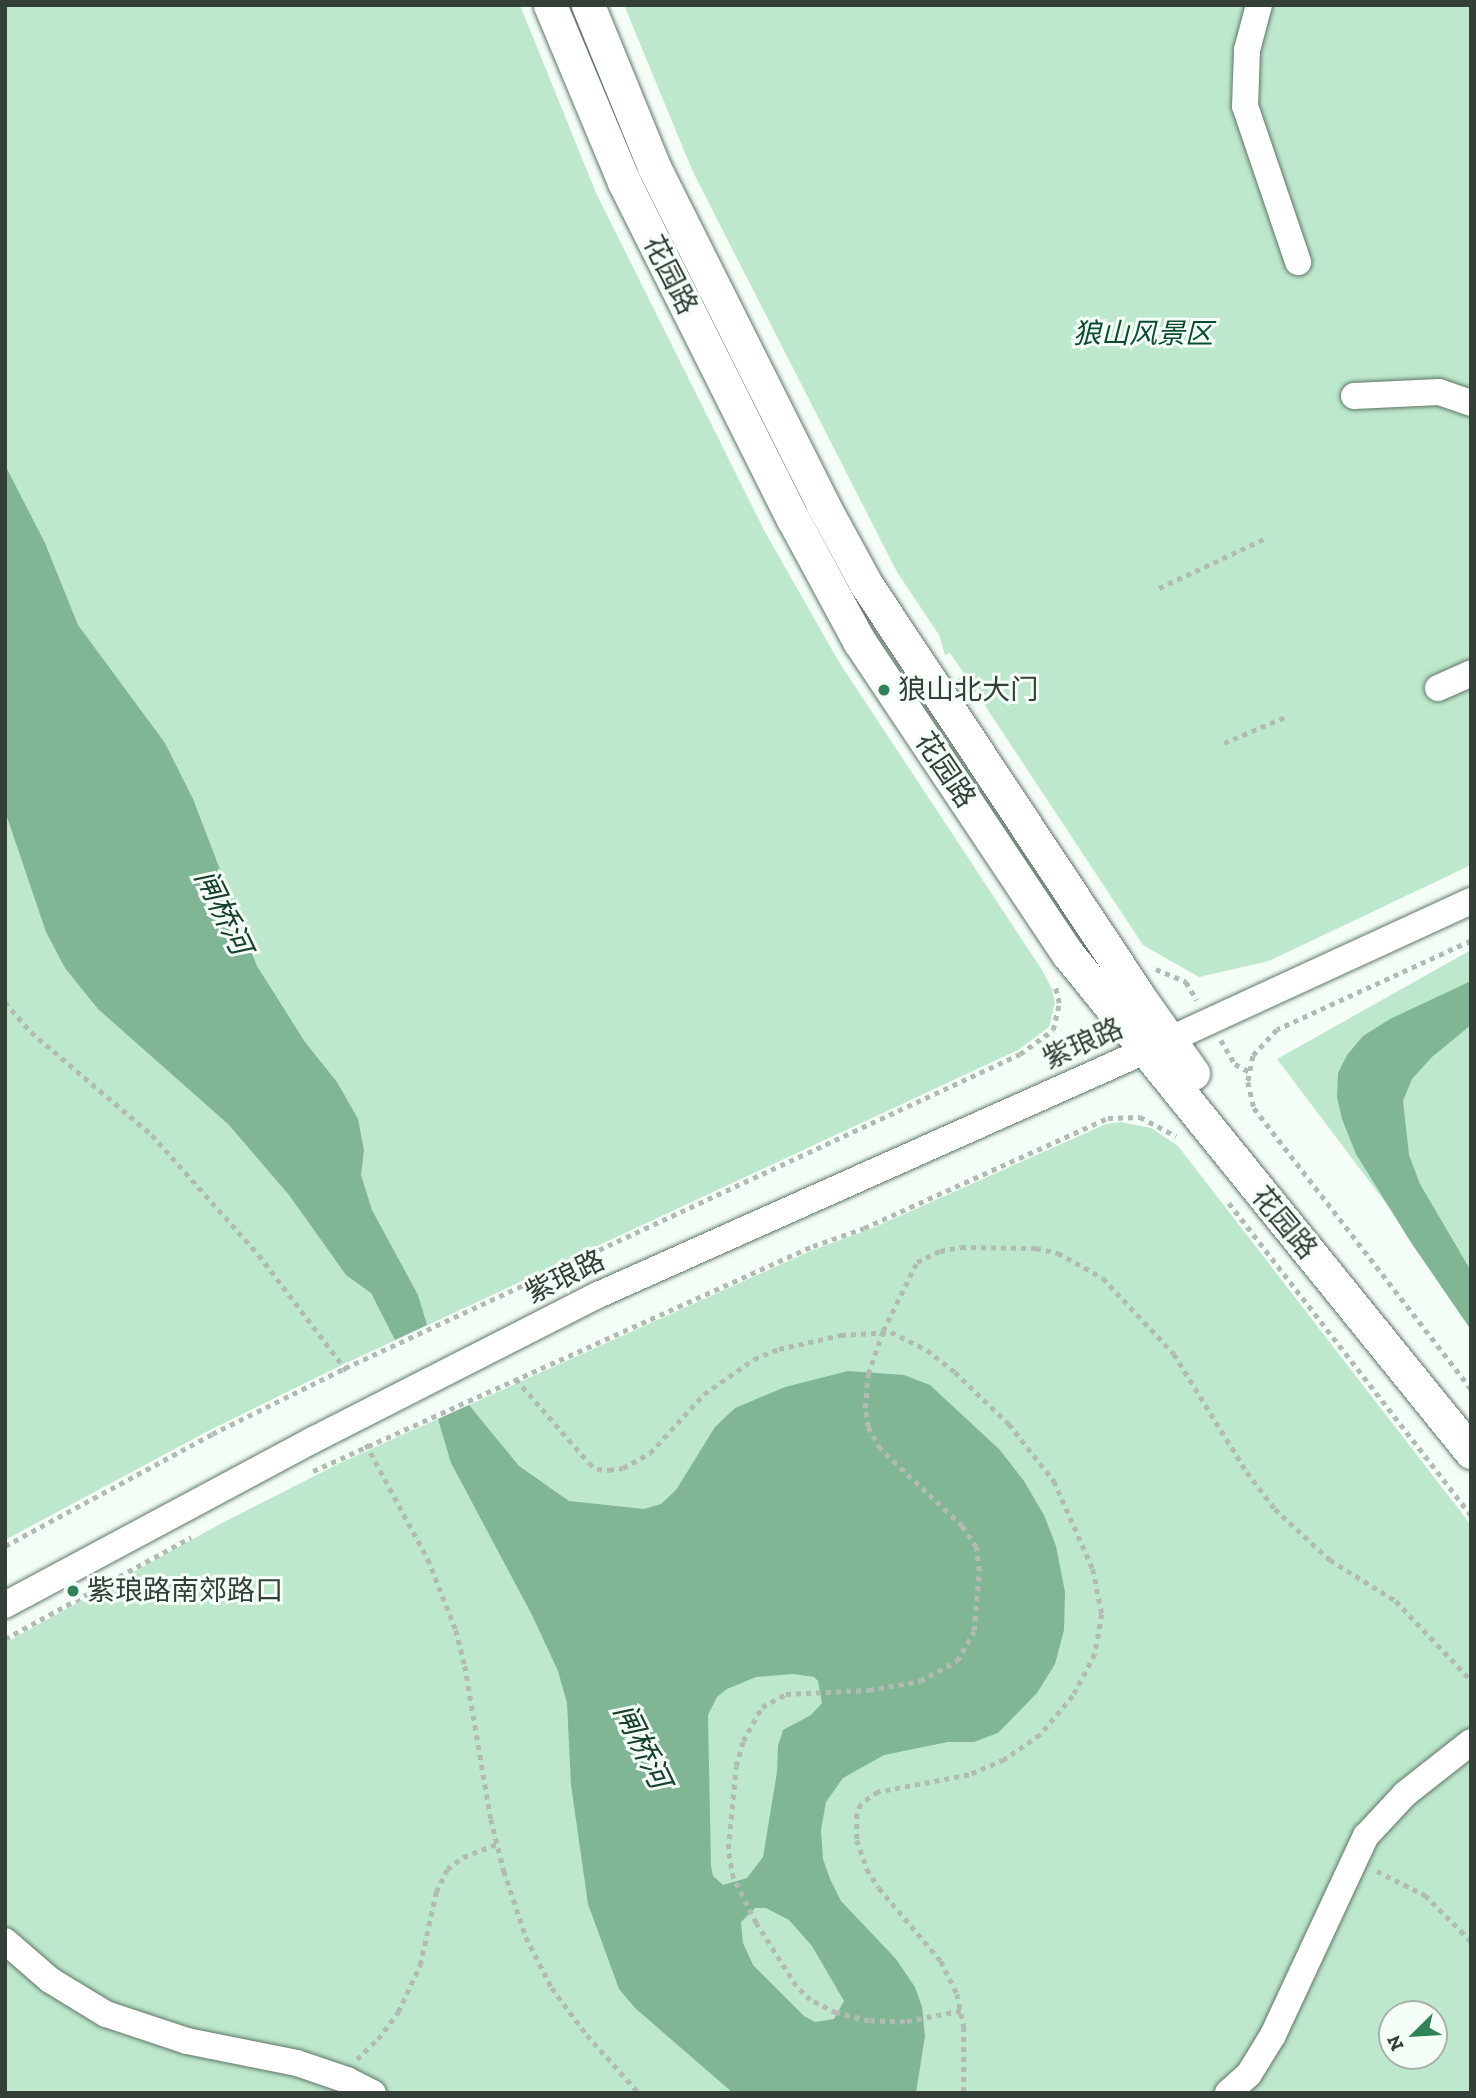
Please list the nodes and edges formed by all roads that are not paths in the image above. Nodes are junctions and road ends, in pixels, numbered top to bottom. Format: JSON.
{"nodes":[{"id":1,"x":550,"y":5,"type":"edge"},
{"id":2,"x":588,"y":5,"type":"edge"},
{"id":3,"x":1259,"y":5,"type":"edge"},
{"id":4,"x":1298,"y":262,"type":"dead end"},
{"id":5,"x":1354,"y":396,"type":"dead end"},
{"id":6,"x":1471,"y":403,"type":"edge"},
{"id":7,"x":1471,"y":673,"type":"edge"},
{"id":8,"x":1438,"y":688,"type":"dead end"},
{"id":9,"x":1471,"y":901,"type":"edge"},
{"id":10,"x":1157,"y":1045,"type":"junction"},
{"id":11,"x":1471,"y":1428,"type":"edge"},
{"id":12,"x":1471,"y":1452,"type":"edge"},
{"id":13,"x":5,"y":1605,"type":"edge"},
{"id":14,"x":1471,"y":1742,"type":"edge"},
{"id":15,"x":5,"y":1941,"type":"edge"},
{"id":16,"x":373,"y":2093,"type":"edge"},
{"id":17,"x":1227,"y":2093,"type":"edge"}],
"edges":[{"from":1,"to":10,"type":"main road","name":"花园路"},
{"from":2,"to":10,"type":"main road","name":"花园路"},
{"from":3,"to":4,"type":"street"},
{"from":5,"to":6,"type":"street"},
{"from":7,"to":8,"type":"street"},
{"from":9,"to":10,"type":"street","name":"紫琅路"},
{"from":10,"to":11,"type":"main road","name":"花园路"},
{"from":10,"to":12,"type":"main road","name":"花园路"},
{"from":10,"to":13,"type":"street","name":"紫琅路"},
{"from":14,"to":17,"type":"street"},
{"from":15,"to":16,"type":"street"}]}
